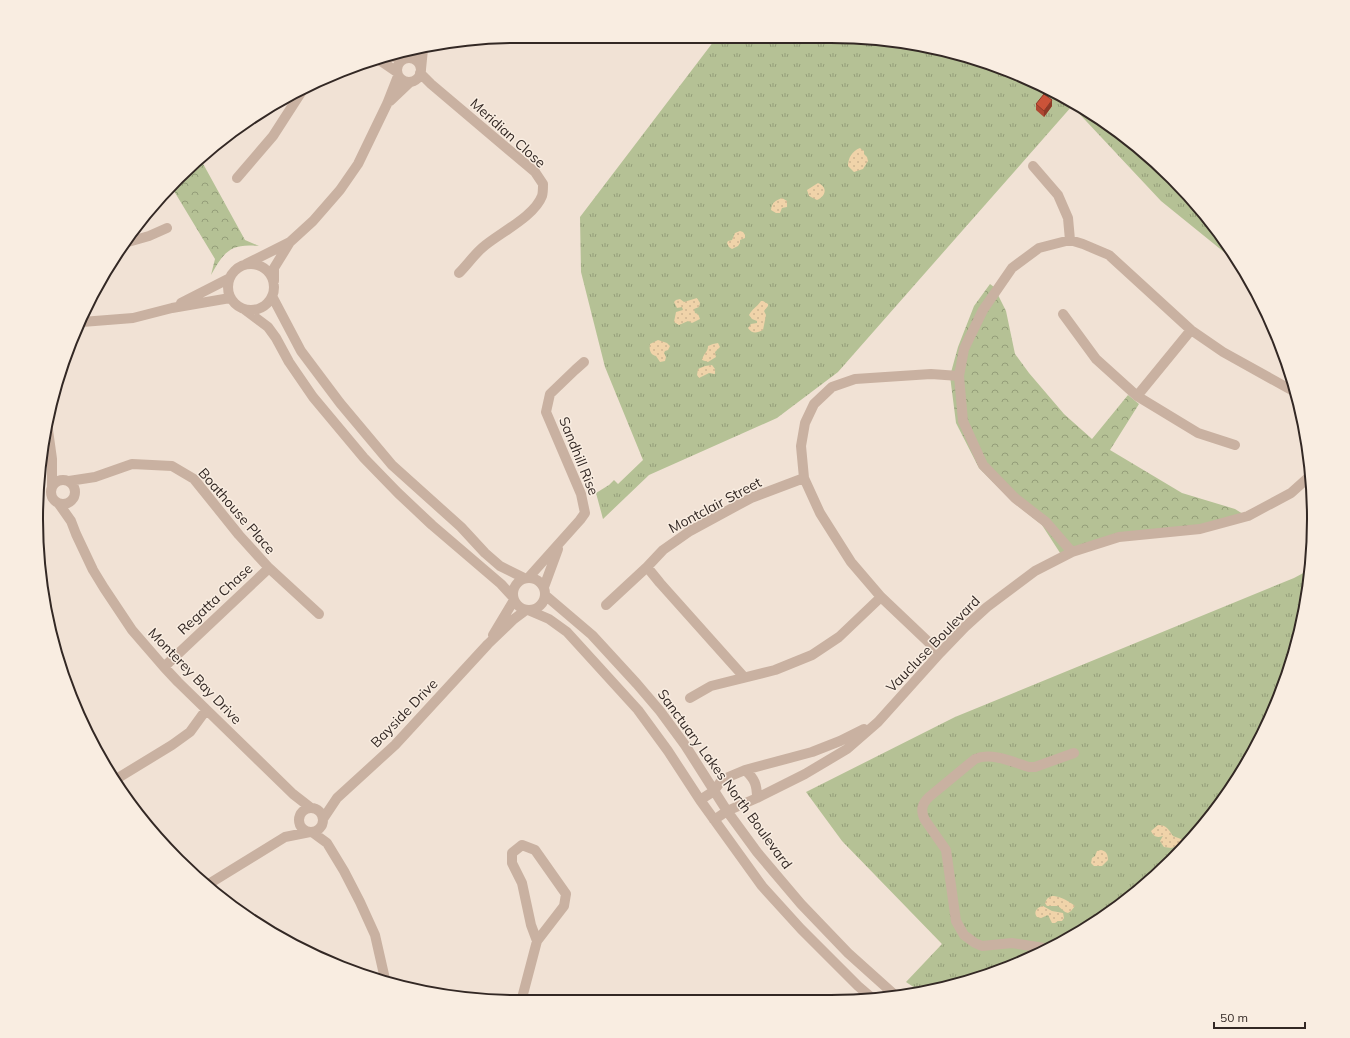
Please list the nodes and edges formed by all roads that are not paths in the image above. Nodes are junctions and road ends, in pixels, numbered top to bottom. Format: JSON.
{"nodes":[{"id":1,"x":422,"y":53,"type":"edge"},
{"id":2,"x":412,"y":55,"type":"edge"},
{"id":3,"x":400,"y":58,"type":"edge"},
{"id":4,"x":409,"y":59,"type":"junction"},
{"id":5,"x":383,"y":63,"type":"edge"},
{"id":6,"x":398,"y":74,"type":"junction"},
{"id":7,"x":416,"y":76,"type":"junction"},
{"id":8,"x":298,"y":98,"type":"edge"},
{"id":9,"x":387,"y":104,"type":"junction"},
{"id":10,"x":1033,"y":166,"type":"dead end"},
{"id":11,"x":237,"y":178,"type":"dead end"},
{"id":12,"x":167,"y":228,"type":"dead end"},
{"id":13,"x":1070,"y":240,"type":"junction"},
{"id":14,"x":133,"y":241,"type":"edge"},
{"id":15,"x":290,"y":242,"type":"junction"},
{"id":16,"x":246,"y":264,"type":"junction"},
{"id":17,"x":459,"y":273,"type":"dead end"},
{"id":18,"x":230,"y":278,"type":"junction"},
{"id":19,"x":274,"y":283,"type":"junction"},
{"id":20,"x":272,"y":296,"type":"junction"},
{"id":21,"x":230,"y":298,"type":"junction"},
{"id":22,"x":172,"y":308,"type":"junction"},
{"id":23,"x":244,"y":309,"type":"junction"},
{"id":24,"x":1063,"y":314,"type":"dead end"},
{"id":25,"x":86,"y":322,"type":"edge"},
{"id":26,"x":1191,"y":330,"type":"junction"},
{"id":27,"x":584,"y":362,"type":"dead end"},
{"id":28,"x":959,"y":376,"type":"junction"},
{"id":29,"x":1289,"y":389,"type":"edge"},
{"id":30,"x":1137,"y":396,"type":"junction"},
{"id":31,"x":50,"y":441,"type":"edge"},
{"id":32,"x":1235,"y":445,"type":"dead end"},
{"id":33,"x":52,"y":459,"type":"junction"},
{"id":34,"x":95,"y":477,"type":"junction"},
{"id":35,"x":804,"y":478,"type":"junction"},
{"id":36,"x":67,"y":480,"type":"junction"},
{"id":37,"x":1305,"y":480,"type":"edge"},
{"id":38,"x":52,"y":487,"type":"junction"},
{"id":39,"x":75,"y":494,"type":"junction"},
{"id":40,"x":59,"y":504,"type":"junction"},
{"id":41,"x":72,"y":522,"type":"junction"},
{"id":42,"x":560,"y":543,"type":"junction"},
{"id":43,"x":1072,"y":552,"type":"junction"},
{"id":44,"x":647,"y":567,"type":"junction"},
{"id":45,"x":269,"y":568,"type":"junction"},
{"id":46,"x":527,"y":577,"type":"junction"},
{"id":47,"x":545,"y":591,"type":"junction"},
{"id":48,"x":881,"y":597,"type":"junction"},
{"id":49,"x":513,"y":599,"type":"junction"},
{"id":50,"x":606,"y":605,"type":"dead end"},
{"id":51,"x":527,"y":610,"type":"junction"},
{"id":52,"x":320,"y":614,"type":"dead end"},
{"id":53,"x":488,"y":644,"type":"junction"},
{"id":54,"x":940,"y":653,"type":"junction"},
{"id":55,"x":164,"y":667,"type":"junction"},
{"id":56,"x":744,"y":677,"type":"junction"},
{"id":57,"x":690,"y":698,"type":"dead end"},
{"id":58,"x":206,"y":710,"type":"junction"},
{"id":59,"x":878,"y":722,"type":"junction"},
{"id":60,"x":1074,"y":753,"type":"dead end"},
{"id":61,"x":745,"y":770,"type":"junction"},
{"id":62,"x":120,"y":778,"type":"edge"},
{"id":63,"x":714,"y":791,"type":"junction"},
{"id":64,"x":293,"y":794,"type":"junction"},
{"id":65,"x":337,"y":798,"type":"junction"},
{"id":66,"x":756,"y":798,"type":"junction"},
{"id":67,"x":700,"y":800,"type":"junction"},
{"id":68,"x":313,"y":808,"type":"junction"},
{"id":69,"x":727,"y":811,"type":"junction"},
{"id":70,"x":298,"y":818,"type":"junction"},
{"id":71,"x":714,"y":820,"type":"junction"},
{"id":72,"x":323,"y":821,"type":"junction"},
{"id":73,"x":311,"y":832,"type":"junction"},
{"id":74,"x":285,"y":838,"type":"junction"},
{"id":75,"x":326,"y":843,"type":"junction"},
{"id":76,"x":211,"y":882,"type":"edge"},
{"id":77,"x":537,"y":941,"type":"junction"},
{"id":78,"x":1039,"y":947,"type":"edge"},
{"id":79,"x":384,"y":975,"type":"edge"},
{"id":80,"x":887,"y":992,"type":"edge"},
{"id":81,"x":867,"y":994,"type":"edge"},
{"id":82,"x":523,"y":995,"type":"edge"}],
"edges":[{"from":1,"to":7,"type":"street"},
{"from":2,"to":4,"type":"street"},
{"from":3,"to":4,"type":"street"},
{"from":4,"to":6,"type":"street"},
{"from":4,"to":7,"type":"street"},
{"from":5,"to":6,"type":"street"},
{"from":6,"to":7,"type":"street"},
{"from":6,"to":9,"type":"street"},
{"from":7,"to":9,"type":"street"},
{"from":7,"to":17,"type":"street","name":"Meridian Close"},
{"from":8,"to":11,"type":"street"},
{"from":9,"to":15,"type":"street"},
{"from":10,"to":13,"type":"street"},
{"from":12,"to":14,"type":"street"},
{"from":13,"to":26,"type":"street"},
{"from":13,"to":28,"type":"street"},
{"from":15,"to":16,"type":"street"},
{"from":15,"to":19,"type":"street"},
{"from":16,"to":18,"type":"street"},
{"from":16,"to":19,"type":"street"},
{"from":18,"to":21,"type":"street"},
{"from":18,"to":22,"type":"street"},
{"from":19,"to":20,"type":"street"},
{"from":20,"to":23,"type":"street"},
{"from":20,"to":46,"type":"street"},
{"from":21,"to":22,"type":"street"},
{"from":21,"to":23,"type":"street"},
{"from":22,"to":25,"type":"street"},
{"from":23,"to":49,"type":"street"},
{"from":24,"to":30,"type":"street"},
{"from":26,"to":29,"type":"street"},
{"from":26,"to":30,"type":"street"},
{"from":27,"to":42,"type":"street","name":"Sandhill Rise"},
{"from":28,"to":35,"type":"street"},
{"from":28,"to":43,"type":"street"},
{"from":30,"to":32,"type":"street"},
{"from":31,"to":33,"type":"street"},
{"from":33,"to":36,"type":"street"},
{"from":33,"to":38,"type":"street"},
{"from":34,"to":36,"type":"street","name":"Boathouse Place"},
{"from":34,"to":39,"type":"street","name":"Boathouse Place"},
{"from":34,"to":45,"type":"street","name":"Boathouse Place"},
{"from":35,"to":44,"type":"street","name":"Montclair Street"},
{"from":35,"to":48,"type":"street"},
{"from":36,"to":38,"type":"street"},
{"from":36,"to":39,"type":"street"},
{"from":37,"to":43,"type":"street","name":"Vaucluse Boulevard"},
{"from":38,"to":40,"type":"street"},
{"from":39,"to":40,"type":"street"},
{"from":39,"to":41,"type":"street","name":"Monterey Bay Drive"},
{"from":40,"to":41,"type":"street","name":"Monterey Bay Drive"},
{"from":41,"to":55,"type":"street","name":"Monterey Bay Drive"},
{"from":42,"to":46,"type":"street","name":"Sandhill Rise"},
{"from":42,"to":47,"type":"street","name":"Sandhill Rise"},
{"from":43,"to":54,"type":"street","name":"Vaucluse Boulevard"},
{"from":44,"to":50,"type":"street","name":"Montclair Street"},
{"from":44,"to":56,"type":"street"},
{"from":45,"to":52,"type":"street","name":"Boathouse Place"},
{"from":45,"to":55,"type":"street","name":"Regatta Chase"},
{"from":46,"to":47,"type":"street"},
{"from":46,"to":49,"type":"street"},
{"from":47,"to":51,"type":"street"},
{"from":47,"to":63,"type":"street","name":"Sanctuary Lakes North Boulevard"},
{"from":48,"to":54,"type":"street"},
{"from":48,"to":56,"type":"street"},
{"from":49,"to":51,"type":"street"},
{"from":49,"to":53,"type":"street","name":"Bayside Drive"},
{"from":51,"to":53,"type":"street","name":"Bayside Drive"},
{"from":51,"to":67,"type":"street","name":"Sanctuary Lakes North Boulevard"},
{"from":53,"to":65,"type":"street","name":"Bayside Drive"},
{"from":54,"to":59,"type":"street","name":"Vaucluse Boulevard"},
{"from":55,"to":58,"type":"street","name":"Monterey Bay Drive"},
{"from":56,"to":57,"type":"street"},
{"from":58,"to":62,"type":"street"},
{"from":58,"to":64,"type":"street","name":"Monterey Bay Drive"},
{"from":59,"to":61,"type":"street","name":"Vaucluse Boulevard"},
{"from":59,"to":66,"type":"street","name":"Vaucluse Boulevard"},
{"from":60,"to":78,"type":"street"},
{"from":61,"to":63,"type":"street","name":"Vaucluse Boulevard"},
{"from":61,"to":66,"type":"street"},
{"from":63,"to":67,"type":"street","name":"Vaucluse Boulevard"},
{"from":63,"to":69,"type":"street","name":"Sanctuary Lakes North Boulevard"},
{"from":64,"to":68,"type":"street","name":"Monterey Bay Drive"},
{"from":64,"to":70,"type":"street"},
{"from":65,"to":68,"type":"street","name":"Bayside Drive"},
{"from":65,"to":72,"type":"street","name":"Bayside Drive"},
{"from":66,"to":69,"type":"street","name":"Vaucluse Boulevard"},
{"from":67,"to":71,"type":"street","name":"Sanctuary Lakes North Boulevard"},
{"from":68,"to":70,"type":"street"},
{"from":68,"to":72,"type":"street"},
{"from":69,"to":71,"type":"street","name":"Vaucluse Boulevard"},
{"from":69,"to":80,"type":"street","name":"Sanctuary Lakes North Boulevard"},
{"from":70,"to":73,"type":"street"},
{"from":70,"to":74,"type":"street"},
{"from":71,"to":81,"type":"street","name":"Sanctuary Lakes North Boulevard"},
{"from":72,"to":73,"type":"street"},
{"from":72,"to":75,"type":"street"},
{"from":73,"to":74,"type":"street"},
{"from":73,"to":75,"type":"street"},
{"from":74,"to":76,"type":"street"},
{"from":75,"to":79,"type":"street"},
{"from":77,"to":77,"type":"street"},
{"from":77,"to":82,"type":"street"}]}
